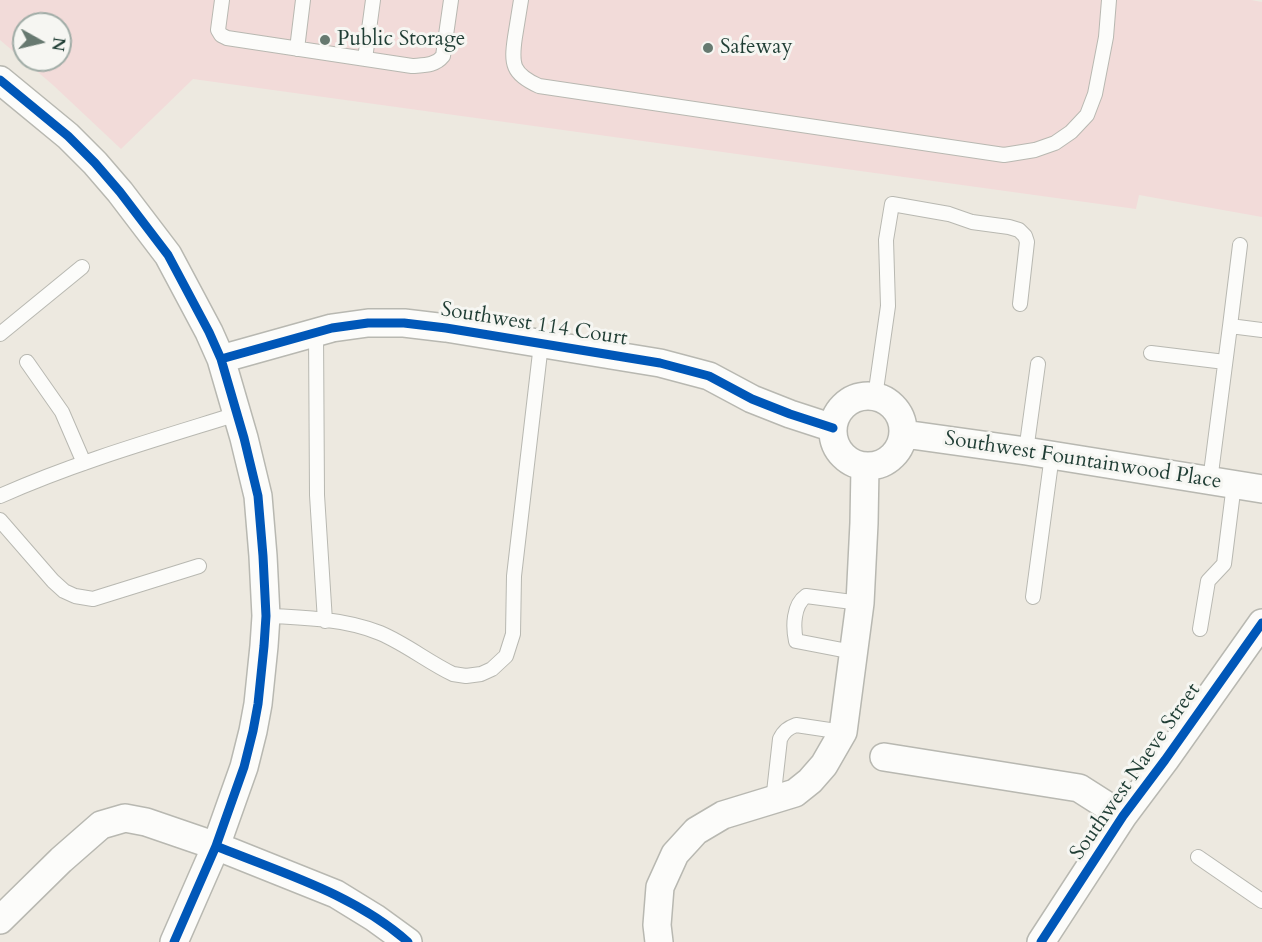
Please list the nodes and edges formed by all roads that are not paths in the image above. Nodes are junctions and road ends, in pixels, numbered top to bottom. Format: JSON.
{"nodes":[{"id":1,"x":222,"y":0,"type":"edge"},
{"id":2,"x":303,"y":0,"type":"edge"},
{"id":3,"x":373,"y":0,"type":"edge"},
{"id":4,"x":451,"y":0,"type":"edge"},
{"id":5,"x":521,"y":0,"type":"edge"},
{"id":6,"x":1109,"y":0,"type":"edge"},
{"id":7,"x":297,"y":49,"type":"junction"},
{"id":8,"x":365,"y":59,"type":"junction"},
{"id":9,"x":0,"y":80,"type":"edge"},
{"id":10,"x":1240,"y":245,"type":"dead end"},
{"id":11,"x":81,"y":267,"type":"dead end"},
{"id":12,"x":1020,"y":304,"type":"dead end"},
{"id":13,"x":1230,"y":326,"type":"junction"},
{"id":14,"x":1262,"y":330,"type":"edge"},
{"id":15,"x":316,"y":332,"type":"junction"},
{"id":16,"x":0,"y":334,"type":"edge"},
{"id":17,"x":541,"y":344,"type":"junction"},
{"id":18,"x":1151,"y":353,"type":"dead end"},
{"id":19,"x":221,"y":359,"type":"junction"},
{"id":20,"x":27,"y":362,"type":"dead end"},
{"id":21,"x":1225,"y":362,"type":"junction"},
{"id":22,"x":1038,"y":364,"type":"dead end"},
{"id":23,"x":875,"y":397,"type":"junction"},
{"id":24,"x":237,"y":414,"type":"junction"},
{"id":25,"x":833,"y":428,"type":"junction"},
{"id":26,"x":904,"y":434,"type":"junction"},
{"id":27,"x":1026,"y":451,"type":"junction"},
{"id":28,"x":1052,"y":455,"type":"junction"},
{"id":29,"x":84,"y":463,"type":"junction"},
{"id":30,"x":865,"y":467,"type":"junction"},
{"id":31,"x":1222,"y":483,"type":"junction"},
{"id":32,"x":1262,"y":489,"type":"edge"},
{"id":33,"x":0,"y":496,"type":"edge"},
{"id":34,"x":0,"y":520,"type":"edge"},
{"id":35,"x":199,"y":566,"type":"dead end"},
{"id":36,"x":1033,"y":597,"type":"dead end"},
{"id":37,"x":860,"y":603,"type":"junction"},
{"id":38,"x":266,"y":616,"type":"junction"},
{"id":39,"x":324,"y":621,"type":"junction"},
{"id":40,"x":1262,"y":624,"type":"edge"},
{"id":41,"x":1200,"y":629,"type":"dead end"},
{"id":42,"x":853,"y":652,"type":"junction"},
{"id":43,"x":843,"y":732,"type":"junction"},
{"id":44,"x":884,"y":758,"type":"dead end"},
{"id":45,"x":773,"y":801,"type":"junction"},
{"id":46,"x":1124,"y":816,"type":"junction"},
{"id":47,"x":216,"y":846,"type":"junction"},
{"id":48,"x":1198,"y":857,"type":"dead end"},
{"id":49,"x":1262,"y":901,"type":"edge"},
{"id":50,"x":0,"y":920,"type":"edge"},
{"id":51,"x":174,"y":942,"type":"edge"},
{"id":52,"x":408,"y":942,"type":"edge"},
{"id":53,"x":659,"y":942,"type":"edge"},
{"id":54,"x":1041,"y":942,"type":"edge"}],
"edges":[{"from":1,"to":7,"type":"lane"},
{"from":2,"to":7,"type":"lane"},
{"from":3,"to":8,"type":"lane"},
{"from":4,"to":8,"type":"lane"},
{"from":5,"to":6,"type":"lane"},
{"from":7,"to":8,"type":"lane"},
{"from":9,"to":19,"type":"street"},
{"from":10,"to":13,"type":"lane"},
{"from":11,"to":16,"type":"lane"},
{"from":12,"to":23,"type":"lane"},
{"from":13,"to":14,"type":"lane"},
{"from":13,"to":21,"type":"lane"},
{"from":15,"to":17,"type":"street","name":"Southwest 114 Court"},
{"from":15,"to":19,"type":"street","name":"Southwest 114 Court"},
{"from":15,"to":39,"type":"lane"},
{"from":17,"to":25,"type":"street","name":"Southwest 114 Court"},
{"from":17,"to":39,"type":"lane"},
{"from":18,"to":21,"type":"lane"},
{"from":19,"to":24,"type":"street"},
{"from":20,"to":29,"type":"lane"},
{"from":21,"to":31,"type":"lane"},
{"from":22,"to":27,"type":"lane"},
{"from":23,"to":25,"type":"street"},
{"from":23,"to":26,"type":"street"},
{"from":24,"to":29,"type":"lane"},
{"from":24,"to":38,"type":"street"},
{"from":25,"to":30,"type":"street"},
{"from":26,"to":27,"type":"street","name":"Southwest Fountainwood Place"},
{"from":26,"to":30,"type":"street"},
{"from":27,"to":28,"type":"street","name":"Southwest Fountainwood Place"},
{"from":28,"to":31,"type":"street","name":"Southwest Fountainwood Place"},
{"from":28,"to":36,"type":"lane"},
{"from":29,"to":33,"type":"lane"},
{"from":30,"to":37,"type":"street"},
{"from":31,"to":32,"type":"street","name":"Southwest Fountainwood Place"},
{"from":31,"to":41,"type":"lane"},
{"from":34,"to":35,"type":"lane"},
{"from":37,"to":42,"type":"street"},
{"from":37,"to":42,"type":"lane"},
{"from":38,"to":39,"type":"lane"},
{"from":38,"to":47,"type":"street"},
{"from":40,"to":46,"type":"street","name":"Southwest Naeve Street"},
{"from":42,"to":43,"type":"street"},
{"from":43,"to":45,"type":"street"},
{"from":43,"to":45,"type":"lane"},
{"from":44,"to":46,"type":"street"},
{"from":45,"to":53,"type":"street"},
{"from":46,"to":54,"type":"street","name":"Southwest Naeve Street"},
{"from":47,"to":50,"type":"street"},
{"from":47,"to":51,"type":"street"},
{"from":47,"to":52,"type":"street"},
{"from":48,"to":49,"type":"lane"}]}
